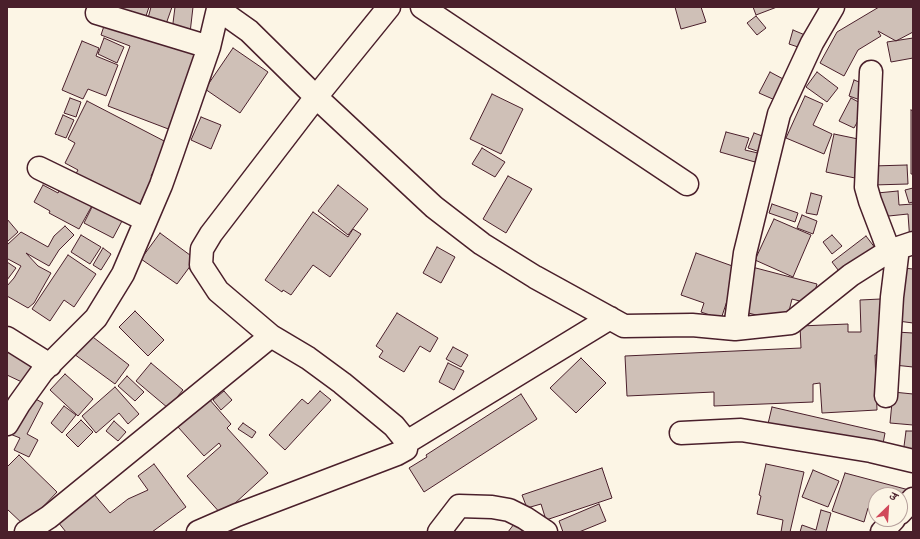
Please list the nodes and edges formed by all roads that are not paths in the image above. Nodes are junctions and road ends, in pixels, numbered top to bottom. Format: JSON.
{"nodes":[{"id":1,"x":389,"y":7,"type":"edge"},
{"id":2,"x":422,"y":7,"type":"edge"},
{"id":3,"x":833,"y":7,"type":"edge"},
{"id":4,"x":218,"y":8,"type":"edge"},
{"id":5,"x":97,"y":13,"type":"dead end"},
{"id":6,"x":209,"y":47,"type":"junction"},
{"id":7,"x":871,"y":72,"type":"dead end"},
{"id":8,"x":316,"y":97,"type":"junction"},
{"id":9,"x":39,"y":168,"type":"dead end"},
{"id":10,"x":687,"y":184,"type":"dead end"},
{"id":11,"x":146,"y":220,"type":"junction"},
{"id":12,"x":900,"y":247,"type":"edge"},
{"id":13,"x":610,"y":318,"type":"junction"},
{"id":14,"x":735,"y":328,"type":"junction"},
{"id":15,"x":271,"y":336,"type":"junction"},
{"id":16,"x":7,"y":338,"type":"edge"},
{"id":17,"x":50,"y":365,"type":"junction"},
{"id":18,"x":886,"y":396,"type":"dead end"},
{"id":19,"x":7,"y":424,"type":"edge"},
{"id":20,"x":681,"y":433,"type":"dead end"},
{"id":21,"x":407,"y":442,"type":"junction"},
{"id":22,"x":913,"y":461,"type":"edge"},
{"id":23,"x":26,"y":532,"type":"edge"},
{"id":24,"x":198,"y":532,"type":"edge"},
{"id":25,"x":439,"y":532,"type":"edge"},
{"id":26,"x":546,"y":532,"type":"edge"}],
"edges":[{"from":1,"to":8,"type":"street"},
{"from":2,"to":10,"type":"street"},
{"from":3,"to":14,"type":"street"},
{"from":4,"to":6,"type":"street"},
{"from":4,"to":8,"type":"street"},
{"from":5,"to":6,"type":"street"},
{"from":6,"to":11,"type":"street"},
{"from":7,"to":12,"type":"street"},
{"from":8,"to":13,"type":"street"},
{"from":8,"to":15,"type":"street"},
{"from":9,"to":11,"type":"street"},
{"from":11,"to":17,"type":"street"},
{"from":12,"to":14,"type":"street"},
{"from":12,"to":18,"type":"street"},
{"from":13,"to":14,"type":"street"},
{"from":13,"to":21,"type":"street"},
{"from":15,"to":21,"type":"street"},
{"from":15,"to":23,"type":"street"},
{"from":16,"to":17,"type":"street"},
{"from":17,"to":19,"type":"street"},
{"from":20,"to":22,"type":"street"},
{"from":21,"to":24,"type":"street"},
{"from":25,"to":26,"type":"street"}]}
